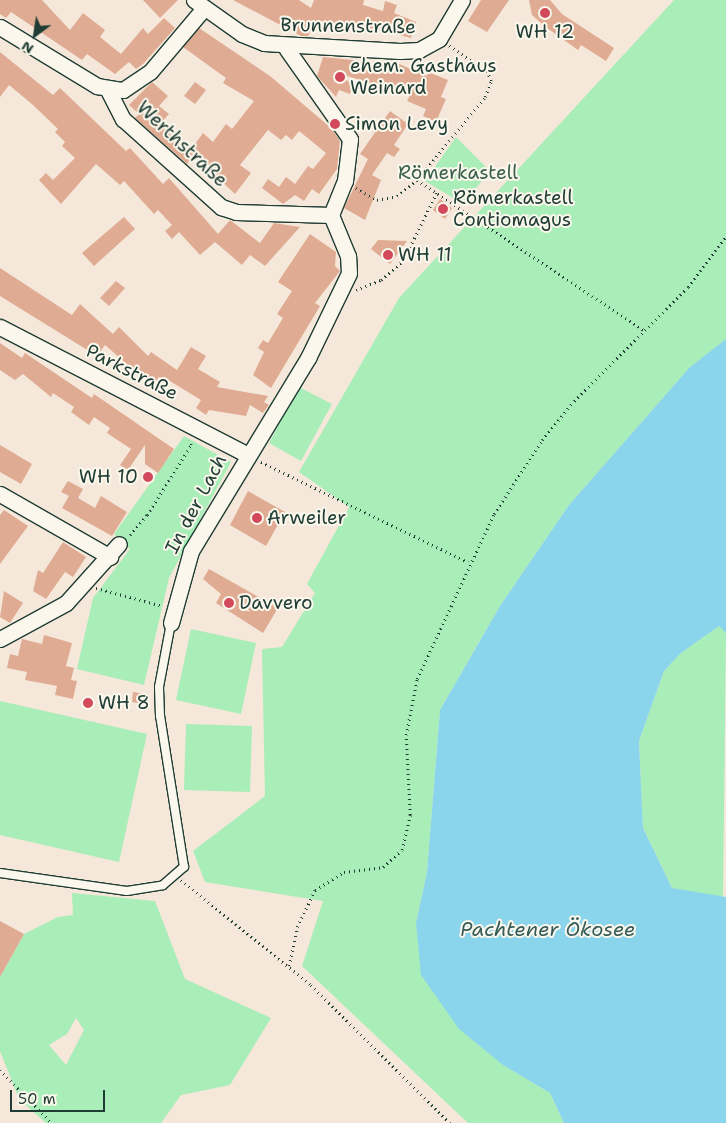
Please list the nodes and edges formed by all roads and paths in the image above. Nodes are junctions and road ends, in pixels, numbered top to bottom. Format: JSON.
{"nodes":[{"id":1,"x":462,"y":0,"type":"edge"},
{"id":2,"x":199,"y":4,"type":"edge"},
{"id":3,"x":0,"y":27,"type":"edge"},
{"id":4,"x":439,"y":39,"type":"junction"},
{"id":5,"x":286,"y":48,"type":"junction"},
{"id":6,"x":108,"y":90,"type":"junction"},
{"id":7,"x":417,"y":180,"type":"junction"},
{"id":8,"x":345,"y":181,"type":"junction"},
{"id":9,"x":437,"y":192,"type":"junction"},
{"id":10,"x":331,"y":215,"type":"junction"},
{"id":11,"x":726,"y":236,"type":"edge"},
{"id":12,"x":343,"y":292,"type":"junction"},
{"id":13,"x":0,"y":327,"type":"edge"},
{"id":14,"x":644,"y":330,"type":"junction"},
{"id":15,"x":193,"y":426,"type":"junction"},
{"id":16,"x":246,"y":454,"type":"junction"},
{"id":17,"x":0,"y":494,"type":"edge"},
{"id":18,"x":119,"y":544,"type":"joint"},
{"id":19,"x":110,"y":557,"type":"junction"},
{"id":20,"x":468,"y":562,"type":"junction"},
{"id":21,"x":89,"y":582,"type":"junction"},
{"id":22,"x":161,"y":606,"type":"dead end"},
{"id":23,"x":171,"y":623,"type":"joint"},
{"id":24,"x":0,"y":640,"type":"edge"},
{"id":25,"x":0,"y":873,"type":"edge"},
{"id":26,"x":176,"y":876,"type":"junction"},
{"id":27,"x":289,"y":966,"type":"junction"},
{"id":28,"x":0,"y":1070,"type":"edge"},
{"id":29,"x":52,"y":1123,"type":"edge"},
{"id":30,"x":450,"y":1123,"type":"edge"}],
"edges":[{"from":1,"to":4,"type":"street"},
{"from":2,"to":5,"type":"street","name":"Brunnenstraße"},
{"from":2,"to":6,"type":"street"},
{"from":3,"to":6,"type":"street"},
{"from":4,"to":5,"type":"street","name":"Brunnenstraße"},
{"from":4,"to":7,"type":"path"},
{"from":5,"to":8,"type":"street"},
{"from":6,"to":10,"type":"street","name":"Werthstraße"},
{"from":7,"to":8,"type":"path"},
{"from":7,"to":9,"type":"path"},
{"from":8,"to":10,"type":"street"},
{"from":9,"to":12,"type":"path"},
{"from":9,"to":14,"type":"path"},
{"from":10,"to":12,"type":"street","name":"In der Lach"},
{"from":11,"to":14,"type":"path"},
{"from":12,"to":16,"type":"street","name":"In der Lach"},
{"from":13,"to":15,"type":"street","name":"Parkstraße"},
{"from":14,"to":20,"type":"path"},
{"from":15,"to":16,"type":"street","name":"Parkstraße"},
{"from":15,"to":18,"type":"path"},
{"from":16,"to":20,"type":"path"},
{"from":16,"to":23,"type":"street","name":"In der Lach"},
{"from":17,"to":19,"type":"street"},
{"from":18,"to":19,"type":"street"},
{"from":19,"to":21,"type":"street"},
{"from":20,"to":27,"type":"path"},
{"from":21,"to":22,"type":"path"},
{"from":21,"to":24,"type":"street"},
{"from":23,"to":26,"type":"lane","name":"In der Lach"},
{"from":25,"to":26,"type":"lane"},
{"from":26,"to":27,"type":"path"},
{"from":27,"to":30,"type":"path"},
{"from":28,"to":29,"type":"path"}]}
